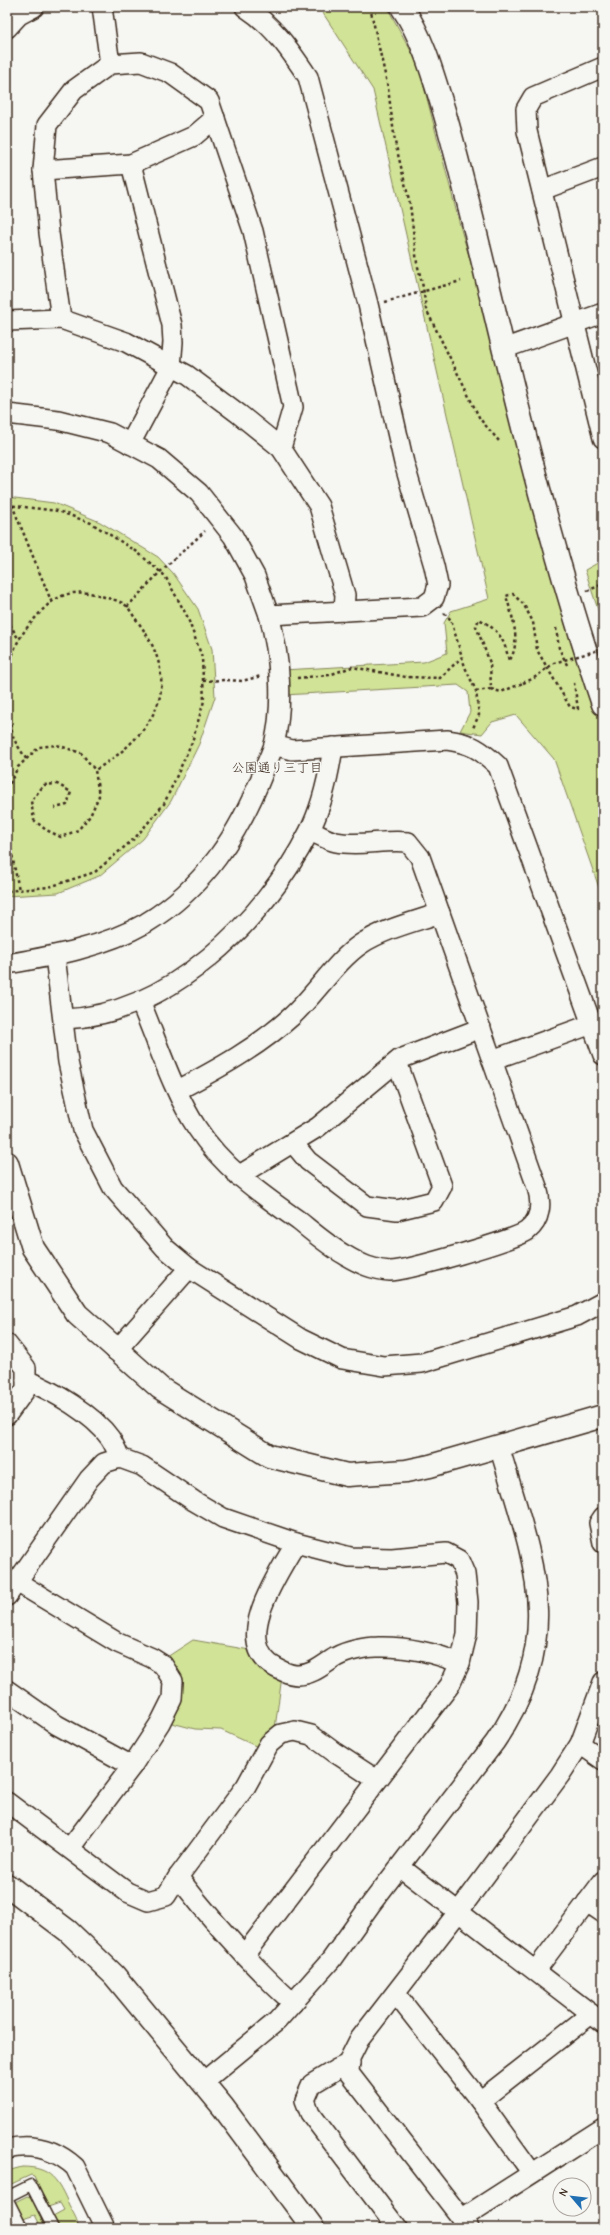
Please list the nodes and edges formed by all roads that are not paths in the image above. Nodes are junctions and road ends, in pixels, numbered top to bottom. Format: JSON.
{"nodes":[{"id":1,"x":34,"y":7,"type":"edge"},
{"id":2,"x":102,"y":7,"type":"edge"},
{"id":3,"x":245,"y":7,"type":"edge"},
{"id":4,"x":402,"y":7,"type":"edge"},
{"id":5,"x":268,"y":13,"type":"edge"},
{"id":6,"x":7,"y":28,"type":"edge"},
{"id":7,"x":110,"y":64,"type":"junction"},
{"id":8,"x":603,"y":67,"type":"edge"},
{"id":9,"x":215,"y":118,"type":"junction"},
{"id":10,"x":131,"y":164,"type":"junction"},
{"id":11,"x":603,"y":167,"type":"edge"},
{"id":12,"x":43,"y":170,"type":"junction"},
{"id":13,"x":542,"y":190,"type":"junction"},
{"id":14,"x":603,"y":313,"type":"edge"},
{"id":15,"x":61,"y":319,"type":"junction"},
{"id":16,"x":7,"y":321,"type":"edge"},
{"id":17,"x":575,"y":324,"type":"junction"},
{"id":18,"x":503,"y":349,"type":"junction"},
{"id":19,"x":171,"y":366,"type":"junction"},
{"id":20,"x":7,"y":414,"type":"edge"},
{"id":21,"x":601,"y":419,"type":"edge"},
{"id":22,"x":603,"y":438,"type":"edge"},
{"id":23,"x":130,"y":444,"type":"junction"},
{"id":24,"x":281,"y":448,"type":"junction"},
{"id":25,"x":344,"y":611,"type":"junction"},
{"id":26,"x":269,"y":616,"type":"junction"},
{"id":27,"x":603,"y":704,"type":"edge"},
{"id":28,"x":274,"y":745,"type":"junction"},
{"id":29,"x":333,"y":747,"type":"junction"},
{"id":30,"x":310,"y":830,"type":"junction"},
{"id":31,"x":440,"y":913,"type":"junction"},
{"id":32,"x":55,"y":956,"type":"junction"},
{"id":33,"x":7,"y":964,"type":"edge"},
{"id":34,"x":140,"y":1001,"type":"junction"},
{"id":35,"x":64,"y":1019,"type":"junction"},
{"id":36,"x":592,"y":1024,"type":"junction"},
{"id":37,"x":481,"y":1028,"type":"junction"},
{"id":38,"x":603,"y":1055,"type":"edge"},
{"id":39,"x":492,"y":1060,"type":"junction"},
{"id":40,"x":397,"y":1062,"type":"junction"},
{"id":41,"x":178,"y":1090,"type":"junction"},
{"id":42,"x":293,"y":1143,"type":"junction"},
{"id":43,"x":7,"y":1163,"type":"edge"},
{"id":44,"x":238,"y":1176,"type":"junction"},
{"id":45,"x":189,"y":1268,"type":"junction"},
{"id":46,"x":603,"y":1302,"type":"edge"},
{"id":47,"x":7,"y":1344,"type":"edge"},
{"id":48,"x":116,"y":1351,"type":"junction"},
{"id":49,"x":26,"y":1380,"type":"junction"},
{"id":50,"x":7,"y":1416,"type":"edge"},
{"id":51,"x":603,"y":1416,"type":"edge"},
{"id":52,"x":499,"y":1446,"type":"junction"},
{"id":53,"x":120,"y":1458,"type":"junction"},
{"id":54,"x":603,"y":1517,"type":"edge"},
{"id":55,"x":296,"y":1543,"type":"junction"},
{"id":56,"x":603,"y":1543,"type":"edge"},
{"id":57,"x":12,"y":1589,"type":"edge"},
{"id":58,"x":460,"y":1663,"type":"junction"},
{"id":59,"x":603,"y":1682,"type":"edge"},
{"id":60,"x":7,"y":1690,"type":"edge"},
{"id":61,"x":580,"y":1744,"type":"junction"},
{"id":62,"x":603,"y":1760,"type":"edge"},
{"id":63,"x":132,"y":1766,"type":"junction"},
{"id":64,"x":377,"y":1780,"type":"junction"},
{"id":65,"x":7,"y":1802,"type":"edge"},
{"id":66,"x":70,"y":1848,"type":"junction"},
{"id":67,"x":400,"y":1867,"type":"junction"},
{"id":68,"x":178,"y":1877,"type":"junction"},
{"id":69,"x":603,"y":1881,"type":"edge"},
{"id":70,"x":7,"y":1885,"type":"edge"},
{"id":71,"x":587,"y":1902,"type":"junction"},
{"id":72,"x":459,"y":1911,"type":"junction"},
{"id":73,"x":603,"y":1913,"type":"edge"},
{"id":74,"x":245,"y":1954,"type":"junction"},
{"id":75,"x":536,"y":1970,"type":"junction"},
{"id":76,"x":396,"y":1994,"type":"junction"},
{"id":77,"x":293,"y":2003,"type":"junction"},
{"id":78,"x":597,"y":2019,"type":"edge"},
{"id":79,"x":350,"y":2064,"type":"junction"},
{"id":80,"x":203,"y":2082,"type":"junction"},
{"id":81,"x":480,"y":2101,"type":"junction"},
{"id":82,"x":603,"y":2128,"type":"edge"},
{"id":83,"x":7,"y":2149,"type":"edge"},
{"id":84,"x":532,"y":2173,"type":"junction"},
{"id":85,"x":7,"y":2198,"type":"edge"},
{"id":86,"x":465,"y":2223,"type":"edge"},
{"id":87,"x":101,"y":2227,"type":"edge"},
{"id":88,"x":22,"y":2228,"type":"edge"},
{"id":89,"x":53,"y":2228,"type":"edge"},
{"id":90,"x":313,"y":2228,"type":"edge"},
{"id":91,"x":398,"y":2228,"type":"edge"}],
"edges":[{"from":1,"to":6,"type":"street"},
{"from":2,"to":7,"type":"street"},
{"from":3,"to":5,"type":"street"},
{"from":4,"to":18,"type":"street"},
{"from":5,"to":25,"type":"street"},
{"from":7,"to":9,"type":"street"},
{"from":7,"to":12,"type":"street"},
{"from":8,"to":13,"type":"street"},
{"from":9,"to":10,"type":"street"},
{"from":9,"to":24,"type":"street"},
{"from":10,"to":12,"type":"street"},
{"from":10,"to":19,"type":"street"},
{"from":11,"to":13,"type":"street"},
{"from":12,"to":15,"type":"street"},
{"from":13,"to":17,"type":"street"},
{"from":14,"to":17,"type":"street"},
{"from":15,"to":16,"type":"street"},
{"from":15,"to":19,"type":"street"},
{"from":17,"to":18,"type":"street"},
{"from":17,"to":21,"type":"street"},
{"from":18,"to":27,"type":"street"},
{"from":19,"to":23,"type":"street"},
{"from":19,"to":24,"type":"street"},
{"from":20,"to":23,"type":"street"},
{"from":21,"to":22,"type":"street"},
{"from":23,"to":26,"type":"street"},
{"from":24,"to":25,"type":"street"},
{"from":25,"to":26,"type":"street"},
{"from":26,"to":28,"type":"street"},
{"from":28,"to":29,"type":"street"},
{"from":28,"to":32,"type":"street"},
{"from":29,"to":30,"type":"street"},
{"from":29,"to":36,"type":"street"},
{"from":30,"to":31,"type":"street"},
{"from":30,"to":34,"type":"street"},
{"from":31,"to":37,"type":"street"},
{"from":31,"to":41,"type":"street"},
{"from":32,"to":33,"type":"street"},
{"from":32,"to":35,"type":"street"},
{"from":34,"to":35,"type":"street"},
{"from":34,"to":41,"type":"street"},
{"from":35,"to":45,"type":"street"},
{"from":36,"to":38,"type":"street"},
{"from":36,"to":39,"type":"street"},
{"from":37,"to":39,"type":"street"},
{"from":37,"to":40,"type":"street"},
{"from":39,"to":44,"type":"street"},
{"from":40,"to":42,"type":"street"},
{"from":40,"to":42,"type":"street"},
{"from":41,"to":44,"type":"street"},
{"from":42,"to":44,"type":"street"},
{"from":43,"to":48,"type":"street"},
{"from":45,"to":46,"type":"street"},
{"from":45,"to":48,"type":"street"},
{"from":47,"to":49,"type":"street"},
{"from":48,"to":52,"type":"street"},
{"from":49,"to":50,"type":"street"},
{"from":49,"to":53,"type":"street"},
{"from":51,"to":52,"type":"street"},
{"from":52,"to":67,"type":"street"},
{"from":53,"to":55,"type":"street"},
{"from":53,"to":57,"type":"street"},
{"from":54,"to":56,"type":"street"},
{"from":55,"to":58,"type":"street"},
{"from":55,"to":58,"type":"street"},
{"from":57,"to":63,"type":"street"},
{"from":58,"to":64,"type":"street"},
{"from":59,"to":61,"type":"street"},
{"from":60,"to":63,"type":"street"},
{"from":61,"to":62,"type":"street"},
{"from":61,"to":72,"type":"street"},
{"from":63,"to":66,"type":"street"},
{"from":64,"to":68,"type":"street"},
{"from":64,"to":74,"type":"street"},
{"from":65,"to":66,"type":"street"},
{"from":66,"to":68,"type":"street"},
{"from":67,"to":72,"type":"street"},
{"from":67,"to":77,"type":"street"},
{"from":68,"to":74,"type":"street"},
{"from":69,"to":71,"type":"street"},
{"from":70,"to":80,"type":"street"},
{"from":71,"to":73,"type":"street"},
{"from":71,"to":75,"type":"street"},
{"from":72,"to":75,"type":"street"},
{"from":72,"to":76,"type":"street"},
{"from":74,"to":77,"type":"street"},
{"from":75,"to":78,"type":"street"},
{"from":76,"to":79,"type":"street"},
{"from":76,"to":81,"type":"street"},
{"from":77,"to":80,"type":"street"},
{"from":78,"to":81,"type":"street"},
{"from":79,"to":86,"type":"street"},
{"from":79,"to":91,"type":"street"},
{"from":80,"to":90,"type":"street"},
{"from":81,"to":84,"type":"street"},
{"from":82,"to":84,"type":"street"},
{"from":83,"to":87,"type":"street"},
{"from":84,"to":86,"type":"street"},
{"from":85,"to":88,"type":"lane"},
{"from":85,"to":89,"type":"lane"}]}
